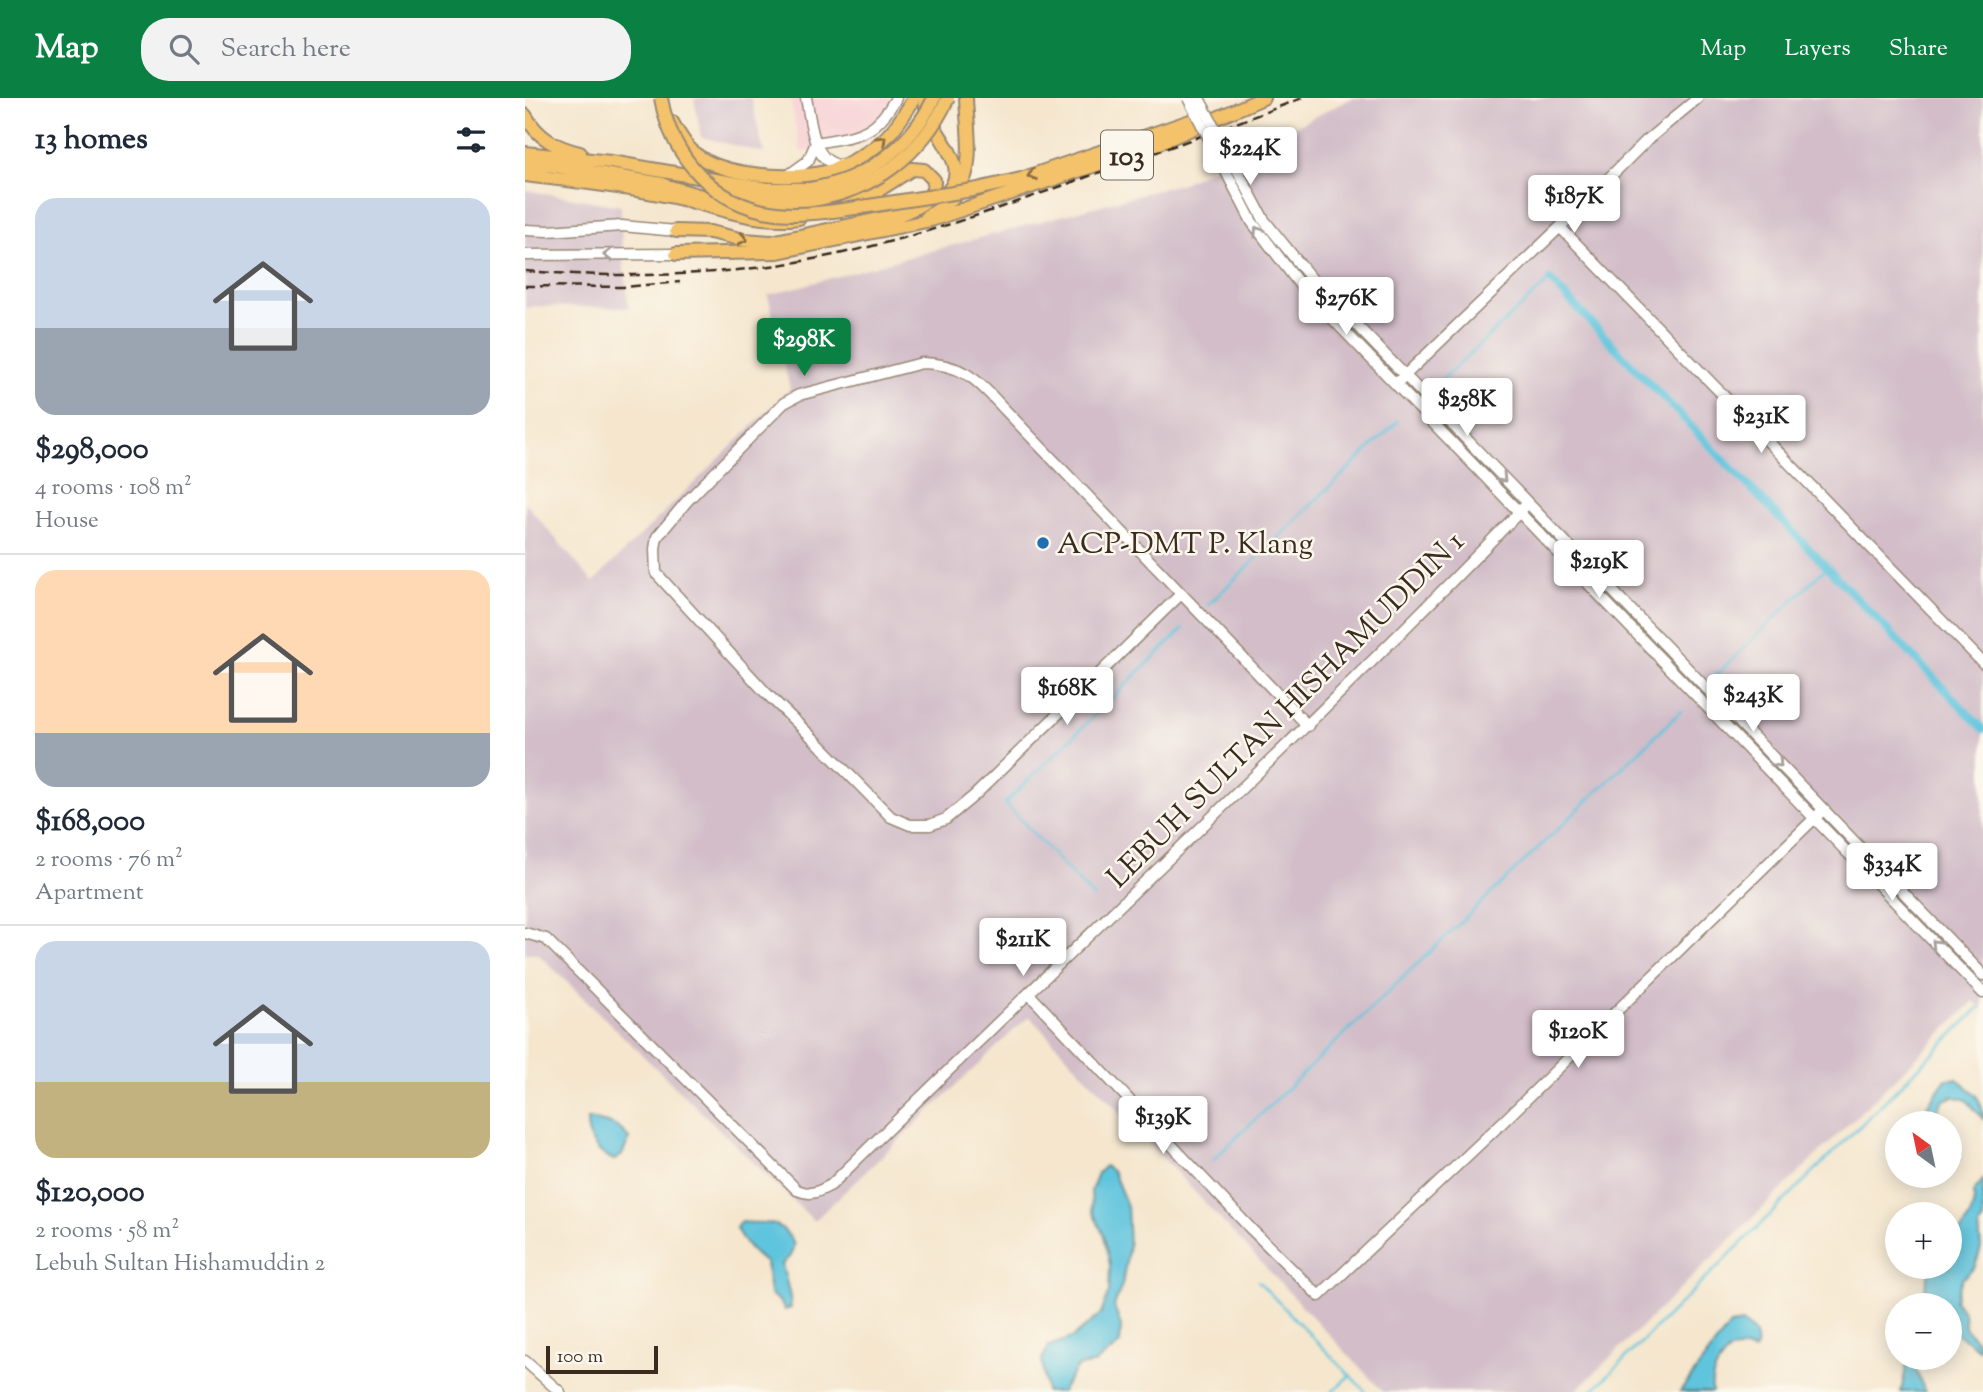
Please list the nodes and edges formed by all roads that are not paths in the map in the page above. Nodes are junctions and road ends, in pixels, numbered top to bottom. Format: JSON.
{"nodes":[{"id":1,"x":661,"y":98,"type":"edge"},
{"id":2,"x":667,"y":98,"type":"edge"},
{"id":3,"x":806,"y":98,"type":"edge"},
{"id":4,"x":896,"y":98,"type":"edge"},
{"id":5,"x":914,"y":98,"type":"edge"},
{"id":6,"x":925,"y":98,"type":"edge"},
{"id":7,"x":934,"y":98,"type":"edge"},
{"id":8,"x":948,"y":98,"type":"edge"},
{"id":9,"x":965,"y":98,"type":"edge"},
{"id":10,"x":1188,"y":98,"type":"edge"},
{"id":11,"x":1199,"y":98,"type":"edge"},
{"id":12,"x":1261,"y":98,"type":"edge"},
{"id":13,"x":1698,"y":98,"type":"edge"},
{"id":14,"x":525,"y":115,"type":"edge"},
{"id":15,"x":816,"y":144,"type":"junction"},
{"id":16,"x":525,"y":153,"type":"edge"},
{"id":17,"x":611,"y":162,"type":"junction"},
{"id":18,"x":849,"y":163,"type":"junction"},
{"id":19,"x":525,"y":164,"type":"edge"},
{"id":20,"x":671,"y":172,"type":"junction"},
{"id":21,"x":525,"y":175,"type":"edge"},
{"id":22,"x":779,"y":175,"type":"junction"},
{"id":23,"x":656,"y":183,"type":"junction"},
{"id":24,"x":811,"y":195,"type":"junction"},
{"id":25,"x":830,"y":211,"type":"junction"},
{"id":26,"x":901,"y":220,"type":"junction"},
{"id":27,"x":1560,"y":227,"type":"junction"},
{"id":28,"x":525,"y":230,"type":"edge"},
{"id":29,"x":676,"y":232,"type":"joint"},
{"id":30,"x":676,"y":254,"type":"joint"},
{"id":31,"x":525,"y":255,"type":"edge"},
{"id":32,"x":1404,"y":376,"type":"junction"},
{"id":33,"x":1394,"y":385,"type":"junction"},
{"id":34,"x":1527,"y":503,"type":"junction"},
{"id":35,"x":1518,"y":513,"type":"junction"},
{"id":36,"x":1181,"y":594,"type":"junction"},
{"id":37,"x":1983,"y":663,"type":"edge"},
{"id":38,"x":1308,"y":726,"type":"junction"},
{"id":39,"x":1823,"y":810,"type":"junction"},
{"id":40,"x":1814,"y":818,"type":"junction"},
{"id":41,"x":525,"y":933,"type":"edge"},
{"id":42,"x":1983,"y":975,"type":"edge"},
{"id":43,"x":1983,"y":993,"type":"edge"},
{"id":44,"x":1029,"y":994,"type":"junction"},
{"id":45,"x":525,"y":1361,"type":"edge"},
{"id":46,"x":560,"y":1392,"type":"edge"}],
"edges":[{"from":1,"to":25,"type":"main road","bridge":true},
{"from":2,"to":22,"type":"main road"},
{"from":3,"to":15,"type":"street"},
{"from":4,"to":15,"type":"street"},
{"from":18,"to":5,"type":"main road","one_way":true},
{"from":6,"to":26,"type":"main road"},
{"from":7,"to":24,"type":"main road","bridge":true},
{"from":8,"to":24,"type":"main road","bridge":true},
{"from":9,"to":26,"type":"main road"},
{"from":33,"to":10,"type":"street","one_way":true,"bridge":true},
{"from":11,"to":32,"type":"street","bridge":true},
{"from":12,"to":25,"type":"main road","one_way":true,"bridge":true},
{"from":12,"to":26,"type":"main road","number":"103"},
{"from":13,"to":27,"type":"street"},
{"from":14,"to":17,"type":"main road"},
{"from":15,"to":18,"type":"street"},
{"from":15,"to":22,"type":"street"},
{"from":16,"to":17,"type":"main road"},
{"from":17,"to":20,"type":"main road"},
{"from":18,"to":22,"type":"main road"},
{"from":19,"to":23,"type":"main road"},
{"from":20,"to":22,"type":"main road"},
{"from":20,"to":24,"type":"main road"},
{"from":21,"to":25,"type":"main road","bridge":true},
{"from":23,"to":24,"type":"main road"},
{"from":23,"to":26,"type":"main road"},
{"from":29,"to":26,"type":"main road","one_way":true},
{"from":26,"to":30,"type":"main road","number":"103"},
{"from":27,"to":32,"type":"street"},
{"from":27,"to":37,"type":"street"},
{"from":28,"to":29,"type":"street"},
{"from":30,"to":31,"type":"street","one_way":true},
{"from":32,"to":33,"type":"street"},
{"from":32,"to":34,"type":"street","one_way":true},
{"from":33,"to":35,"type":"street"},
{"from":34,"to":35,"type":"street","name":"LEBUH SULTAN HISHAMUDDIN 1"},
{"from":34,"to":39,"type":"street","one_way":true},
{"from":35,"to":38,"type":"street","name":"LEBUH SULTAN HISHAMUDDIN 1"},
{"from":35,"to":40,"type":"street"},
{"from":36,"to":36,"type":"street"},
{"from":36,"to":38,"type":"street"},
{"from":38,"to":44,"type":"street","name":"LEBUH SULTAN HISHAMUDDIN 1"},
{"from":39,"to":40,"type":"street"},
{"from":39,"to":42,"type":"street"},
{"from":43,"to":40,"type":"street","one_way":true},
{"from":40,"to":44,"type":"street"},
{"from":41,"to":44,"type":"street","name":"LEBUH SULTAN HISHAMUDDIN 1"},
{"from":45,"to":46,"type":"street"}]}
